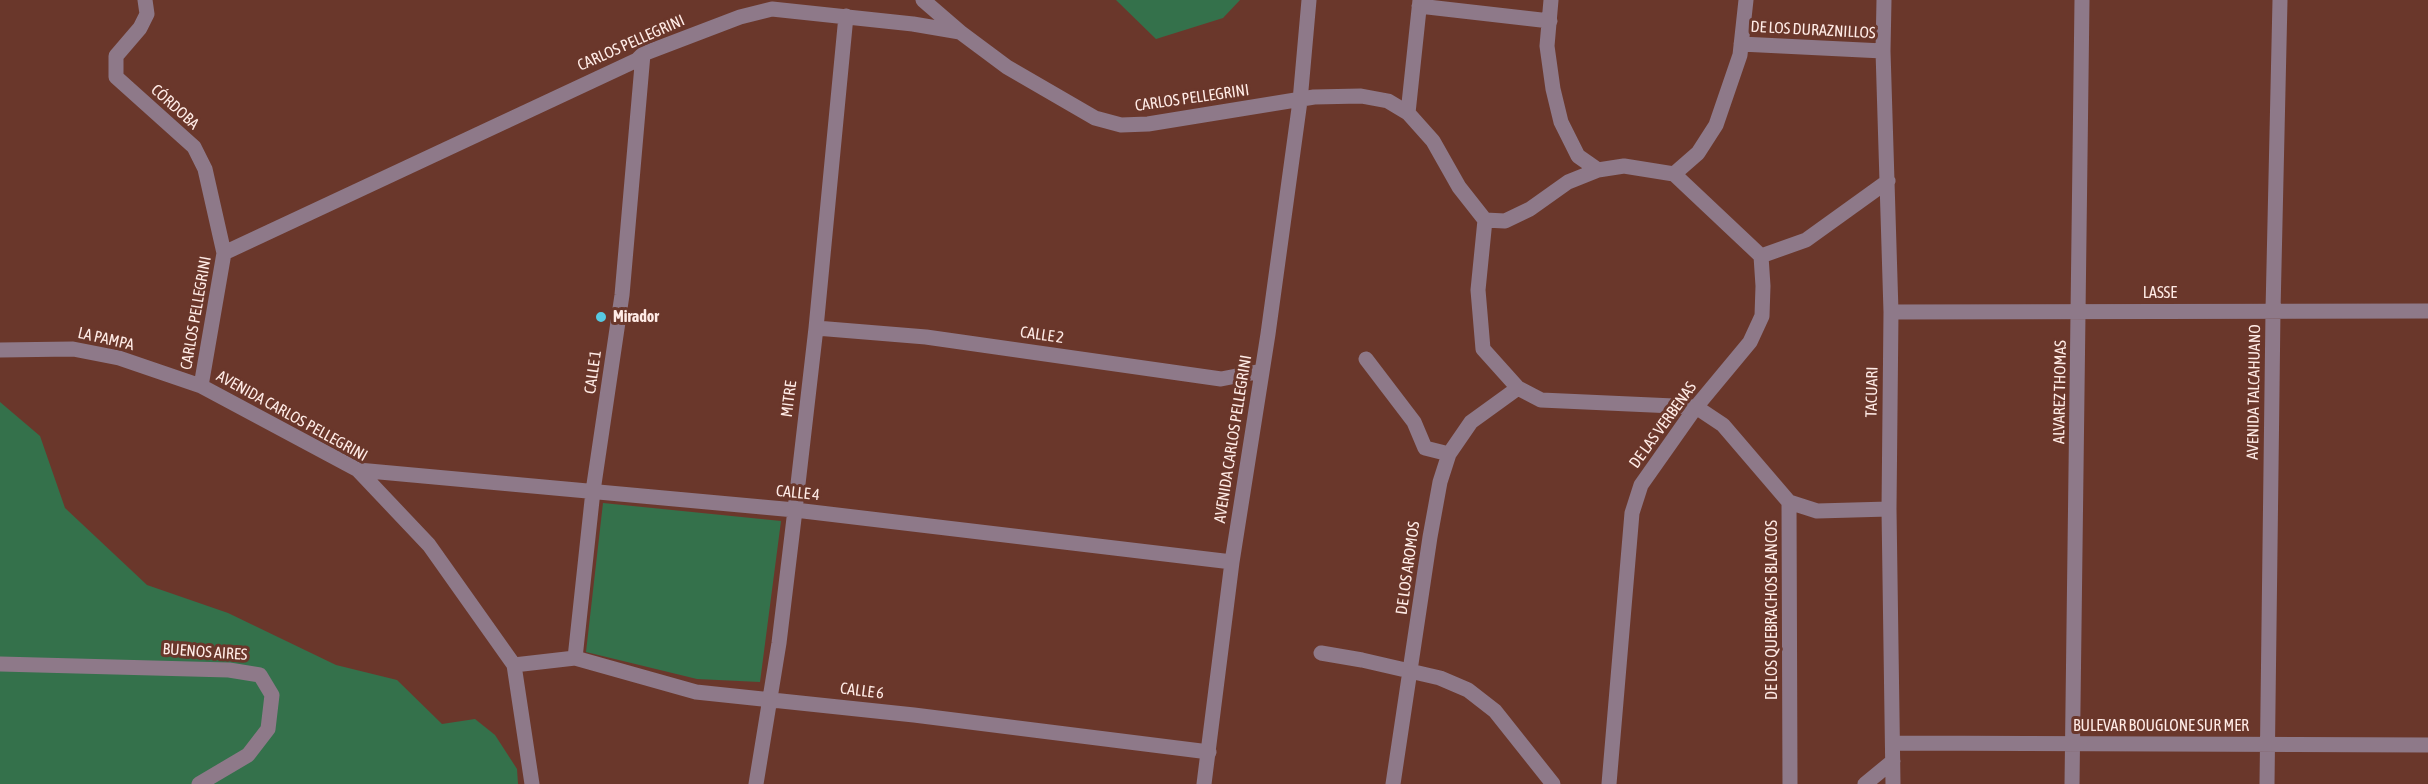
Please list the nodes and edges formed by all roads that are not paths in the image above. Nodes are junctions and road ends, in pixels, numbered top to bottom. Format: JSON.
{"nodes":[{"id":1,"x":145,"y":0,"type":"edge"},
{"id":2,"x":923,"y":0,"type":"edge"},
{"id":3,"x":1309,"y":0,"type":"edge"},
{"id":4,"x":1551,"y":0,"type":"edge"},
{"id":5,"x":1746,"y":0,"type":"edge"},
{"id":6,"x":1884,"y":0,"type":"edge"},
{"id":7,"x":2082,"y":0,"type":"edge"},
{"id":8,"x":2280,"y":0,"type":"edge"},
{"id":9,"x":1420,"y":3,"type":"edge"},
{"id":10,"x":846,"y":16,"type":"junction"},
{"id":11,"x":1550,"y":21,"type":"junction"},
{"id":12,"x":960,"y":32,"type":"junction"},
{"id":13,"x":1741,"y":44,"type":"junction"},
{"id":14,"x":1883,"y":51,"type":"junction"},
{"id":15,"x":643,"y":54,"type":"junction"},
{"id":16,"x":1300,"y":101,"type":"junction"},
{"id":17,"x":1408,"y":113,"type":"junction"},
{"id":18,"x":1598,"y":170,"type":"junction"},
{"id":19,"x":1674,"y":174,"type":"junction"},
{"id":20,"x":1888,"y":181,"type":"junction"},
{"id":21,"x":1485,"y":220,"type":"junction"},
{"id":22,"x":224,"y":253,"type":"junction"},
{"id":23,"x":1761,"y":256,"type":"junction"},
{"id":24,"x":2273,"y":311,"type":"junction"},
{"id":25,"x":2428,"y":311,"type":"edge"},
{"id":26,"x":1891,"y":312,"type":"junction"},
{"id":27,"x":2079,"y":312,"type":"junction"},
{"id":28,"x":816,"y":328,"type":"junction"},
{"id":29,"x":0,"y":350,"type":"edge"},
{"id":30,"x":1366,"y":359,"type":"dead end"},
{"id":31,"x":1262,"y":371,"type":"junction"},
{"id":32,"x":201,"y":386,"type":"junction"},
{"id":33,"x":1518,"y":388,"type":"junction"},
{"id":34,"x":1696,"y":407,"type":"junction"},
{"id":35,"x":1449,"y":454,"type":"junction"},
{"id":36,"x":358,"y":470,"type":"junction"},
{"id":37,"x":593,"y":491,"type":"junction"},
{"id":38,"x":1789,"y":502,"type":"junction"},
{"id":39,"x":1889,"y":508,"type":"junction"},
{"id":40,"x":795,"y":510,"type":"junction"},
{"id":41,"x":1232,"y":562,"type":"junction"},
{"id":42,"x":1321,"y":653,"type":"dead end"},
{"id":43,"x":575,"y":658,"type":"junction"},
{"id":44,"x":0,"y":664,"type":"edge"},
{"id":45,"x":514,"y":666,"type":"junction"},
{"id":46,"x":1411,"y":671,"type":"junction"},
{"id":47,"x":768,"y":699,"type":"junction"},
{"id":48,"x":1893,"y":743,"type":"junction"},
{"id":49,"x":2073,"y":744,"type":"junction"},
{"id":50,"x":2266,"y":744,"type":"junction"},
{"id":51,"x":2428,"y":745,"type":"edge"},
{"id":52,"x":1209,"y":752,"type":"junction"},
{"id":53,"x":1893,"y":761,"type":"junction"},
{"id":54,"x":199,"y":784,"type":"edge"},
{"id":55,"x":532,"y":784,"type":"edge"},
{"id":56,"x":756,"y":784,"type":"edge"},
{"id":57,"x":1204,"y":784,"type":"edge"},
{"id":58,"x":1392,"y":784,"type":"edge"},
{"id":59,"x":1552,"y":784,"type":"edge"},
{"id":60,"x":1609,"y":784,"type":"edge"},
{"id":61,"x":1790,"y":784,"type":"edge"},
{"id":62,"x":1865,"y":784,"type":"edge"},
{"id":63,"x":1893,"y":784,"type":"edge"},
{"id":64,"x":2072,"y":784,"type":"edge"},
{"id":65,"x":2267,"y":784,"type":"edge"}],
"edges":[{"from":1,"to":22,"type":"street","name":"CÓRDOBA"},
{"from":2,"to":12,"type":"street"},
{"from":3,"to":16,"type":"street","name":"AVENIDA CARLOS PELLEGRINI"},
{"from":4,"to":11,"type":"street"},
{"from":5,"to":13,"type":"street"},
{"from":6,"to":14,"type":"street","name":"TACUARI"},
{"from":7,"to":27,"type":"street","name":"ALVAREZ THOMAS"},
{"from":8,"to":24,"type":"street","name":"AVENIDA TALCAHUANO"},
{"from":9,"to":11,"type":"street"},
{"from":9,"to":17,"type":"street"},
{"from":10,"to":12,"type":"street","name":"CARLOS PELLEGRINI"},
{"from":10,"to":15,"type":"street","name":"CARLOS PELLEGRINI"},
{"from":10,"to":28,"type":"street","name":"MITRE"},
{"from":11,"to":18,"type":"street"},
{"from":12,"to":16,"type":"street","name":"CARLOS PELLEGRINI"},
{"from":13,"to":14,"type":"street","name":"DE LOS DURAZNILLOS"},
{"from":13,"to":19,"type":"street"},
{"from":14,"to":20,"type":"street","name":"TACUARI"},
{"from":15,"to":22,"type":"street","name":"CARLOS PELLEGRINI"},
{"from":15,"to":37,"type":"street","name":"CALLE 1"},
{"from":16,"to":17,"type":"street","name":"CARLOS PELLEGRINI"},
{"from":16,"to":31,"type":"street","name":"AVENIDA CARLOS PELLEGRINI"},
{"from":17,"to":21,"type":"street"},
{"from":18,"to":19,"type":"street"},
{"from":18,"to":21,"type":"street"},
{"from":19,"to":23,"type":"street"},
{"from":20,"to":23,"type":"street"},
{"from":20,"to":26,"type":"street","name":"TACUARI"},
{"from":21,"to":33,"type":"street"},
{"from":22,"to":32,"type":"street","name":"CARLOS PELLEGRINI"},
{"from":23,"to":34,"type":"street","name":"DE LAS VERBENAS"},
{"from":24,"to":25,"type":"street","name":"LASSE"},
{"from":24,"to":27,"type":"street","name":"LASSE"},
{"from":24,"to":50,"type":"street","name":"AVENIDA TALCAHUANO"},
{"from":26,"to":27,"type":"street","name":"LASSE"},
{"from":26,"to":39,"type":"street","name":"TACUARI"},
{"from":27,"to":49,"type":"street","name":"ALVAREZ THOMAS"},
{"from":28,"to":31,"type":"street","name":"CALLE 2"},
{"from":28,"to":40,"type":"street","name":"MITRE"},
{"from":29,"to":32,"type":"street","name":"LA PAMPA"},
{"from":30,"to":35,"type":"street"},
{"from":31,"to":41,"type":"street","name":"AVENIDA CARLOS PELLEGRINI"},
{"from":32,"to":36,"type":"street","name":"AVENIDA CARLOS PELLEGRINI"},
{"from":33,"to":34,"type":"street"},
{"from":33,"to":35,"type":"street","name":"DE LOS AROMOS"},
{"from":34,"to":38,"type":"street","name":"DE LOS QUEBRACHOS BLANCOS"},
{"from":34,"to":60,"type":"street","name":"DE LAS VERBENAS"},
{"from":35,"to":46,"type":"street","name":"DE LOS AROMOS"},
{"from":36,"to":37,"type":"street","name":"CALLE 4"},
{"from":36,"to":45,"type":"street","name":"AVENIDA CARLOS PELLEGRINI"},
{"from":37,"to":40,"type":"street","name":"CALLE 4"},
{"from":37,"to":43,"type":"street","name":"CALLE 1"},
{"from":38,"to":39,"type":"street"},
{"from":38,"to":61,"type":"street","name":"DE LOS QUEBRACHOS BLANCOS"},
{"from":39,"to":48,"type":"street","name":"TACUARI"},
{"from":40,"to":41,"type":"street","name":"CALLE 4"},
{"from":40,"to":47,"type":"street","name":"MITRE"},
{"from":41,"to":52,"type":"street","name":"AVENIDA CARLOS PELLEGRINI"},
{"from":42,"to":46,"type":"street"},
{"from":43,"to":45,"type":"street","name":"CALLE 6"},
{"from":43,"to":47,"type":"street","name":"CALLE 6"},
{"from":44,"to":54,"type":"street","name":"BUENOS AIRES"},
{"from":45,"to":55,"type":"street","name":"AVENIDA CARLOS PELLEGRINI"},
{"from":46,"to":58,"type":"street","name":"DE LOS AROMOS"},
{"from":46,"to":59,"type":"street"},
{"from":47,"to":52,"type":"street","name":"CALLE 6"},
{"from":47,"to":56,"type":"street","name":"MITRE"},
{"from":48,"to":49,"type":"street","name":"BULEVAR BOUGLONE SUR MER"},
{"from":48,"to":53,"type":"street","name":"TACUARI"},
{"from":49,"to":50,"type":"street","name":"BULEVAR BOUGLONE SUR MER"},
{"from":49,"to":64,"type":"street","name":"ALVAREZ THOMAS"},
{"from":50,"to":51,"type":"street","name":"BULEVAR BOUGLONE SUR MER"},
{"from":50,"to":65,"type":"street","name":"AVENIDA TALCAHUANO"},
{"from":52,"to":57,"type":"street","name":"AVENIDA CARLOS PELLEGRINI"},
{"from":53,"to":62,"type":"street"},
{"from":53,"to":63,"type":"street","name":"TACUARI"}]}
